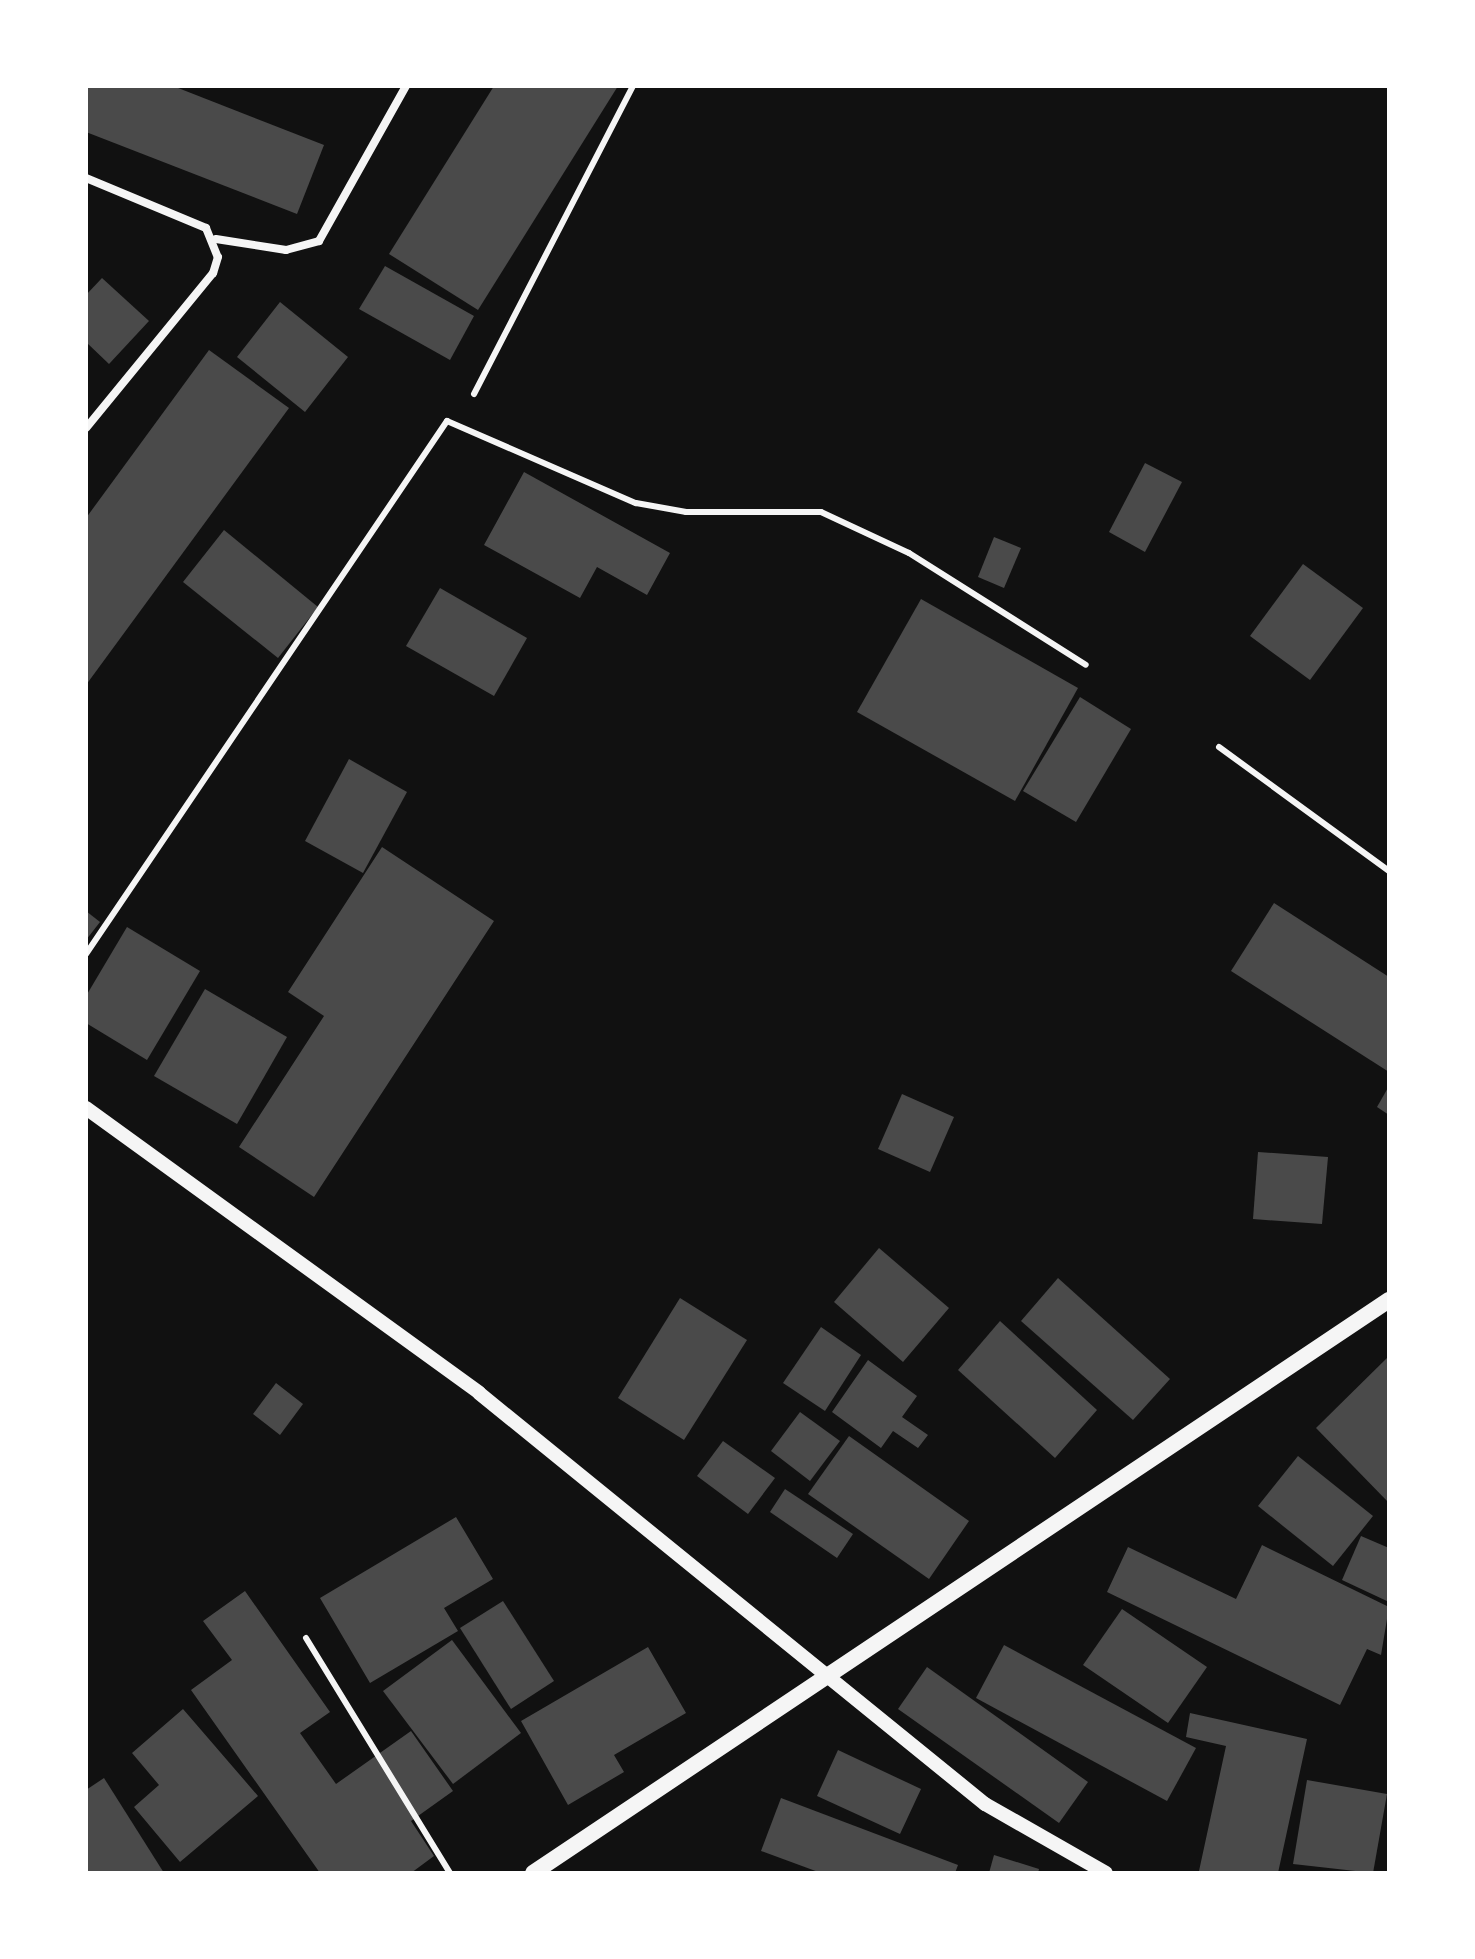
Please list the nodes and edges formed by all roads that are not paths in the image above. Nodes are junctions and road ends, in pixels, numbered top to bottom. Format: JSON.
{"nodes":[{"id":1,"x":406,"y":86,"type":"edge"},
{"id":2,"x":633,"y":86,"type":"edge"},
{"id":3,"x":86,"y":178,"type":"edge"},
{"id":4,"x":216,"y":239,"type":"junction"},
{"id":5,"x":474,"y":394,"type":"dead end"},
{"id":6,"x":86,"y":428,"type":"edge"},
{"id":7,"x":1086,"y":665,"type":"dead end"},
{"id":8,"x":1219,"y":747,"type":"dead end"},
{"id":9,"x":1389,"y":871,"type":"edge"},
{"id":10,"x":86,"y":954,"type":"edge"},
{"id":11,"x":86,"y":1108,"type":"edge"},
{"id":12,"x":1389,"y":1300,"type":"edge"},
{"id":13,"x":306,"y":1638,"type":"dead end"},
{"id":14,"x":828,"y":1676,"type":"junction"},
{"id":15,"x":450,"y":1873,"type":"edge"},
{"id":16,"x":533,"y":1873,"type":"edge"},
{"id":17,"x":1106,"y":1873,"type":"edge"}],
"edges":[{"from":1,"to":4,"type":"street"},
{"from":2,"to":5,"type":"lane"},
{"from":3,"to":4,"type":"street"},
{"from":4,"to":6,"type":"street"},
{"from":7,"to":10,"type":"lane"},
{"from":8,"to":9,"type":"lane"},
{"from":11,"to":14,"type":"street"},
{"from":12,"to":14,"type":"main road"},
{"from":13,"to":15,"type":"lane"},
{"from":14,"to":16,"type":"main road"},
{"from":14,"to":17,"type":"street"}]}
